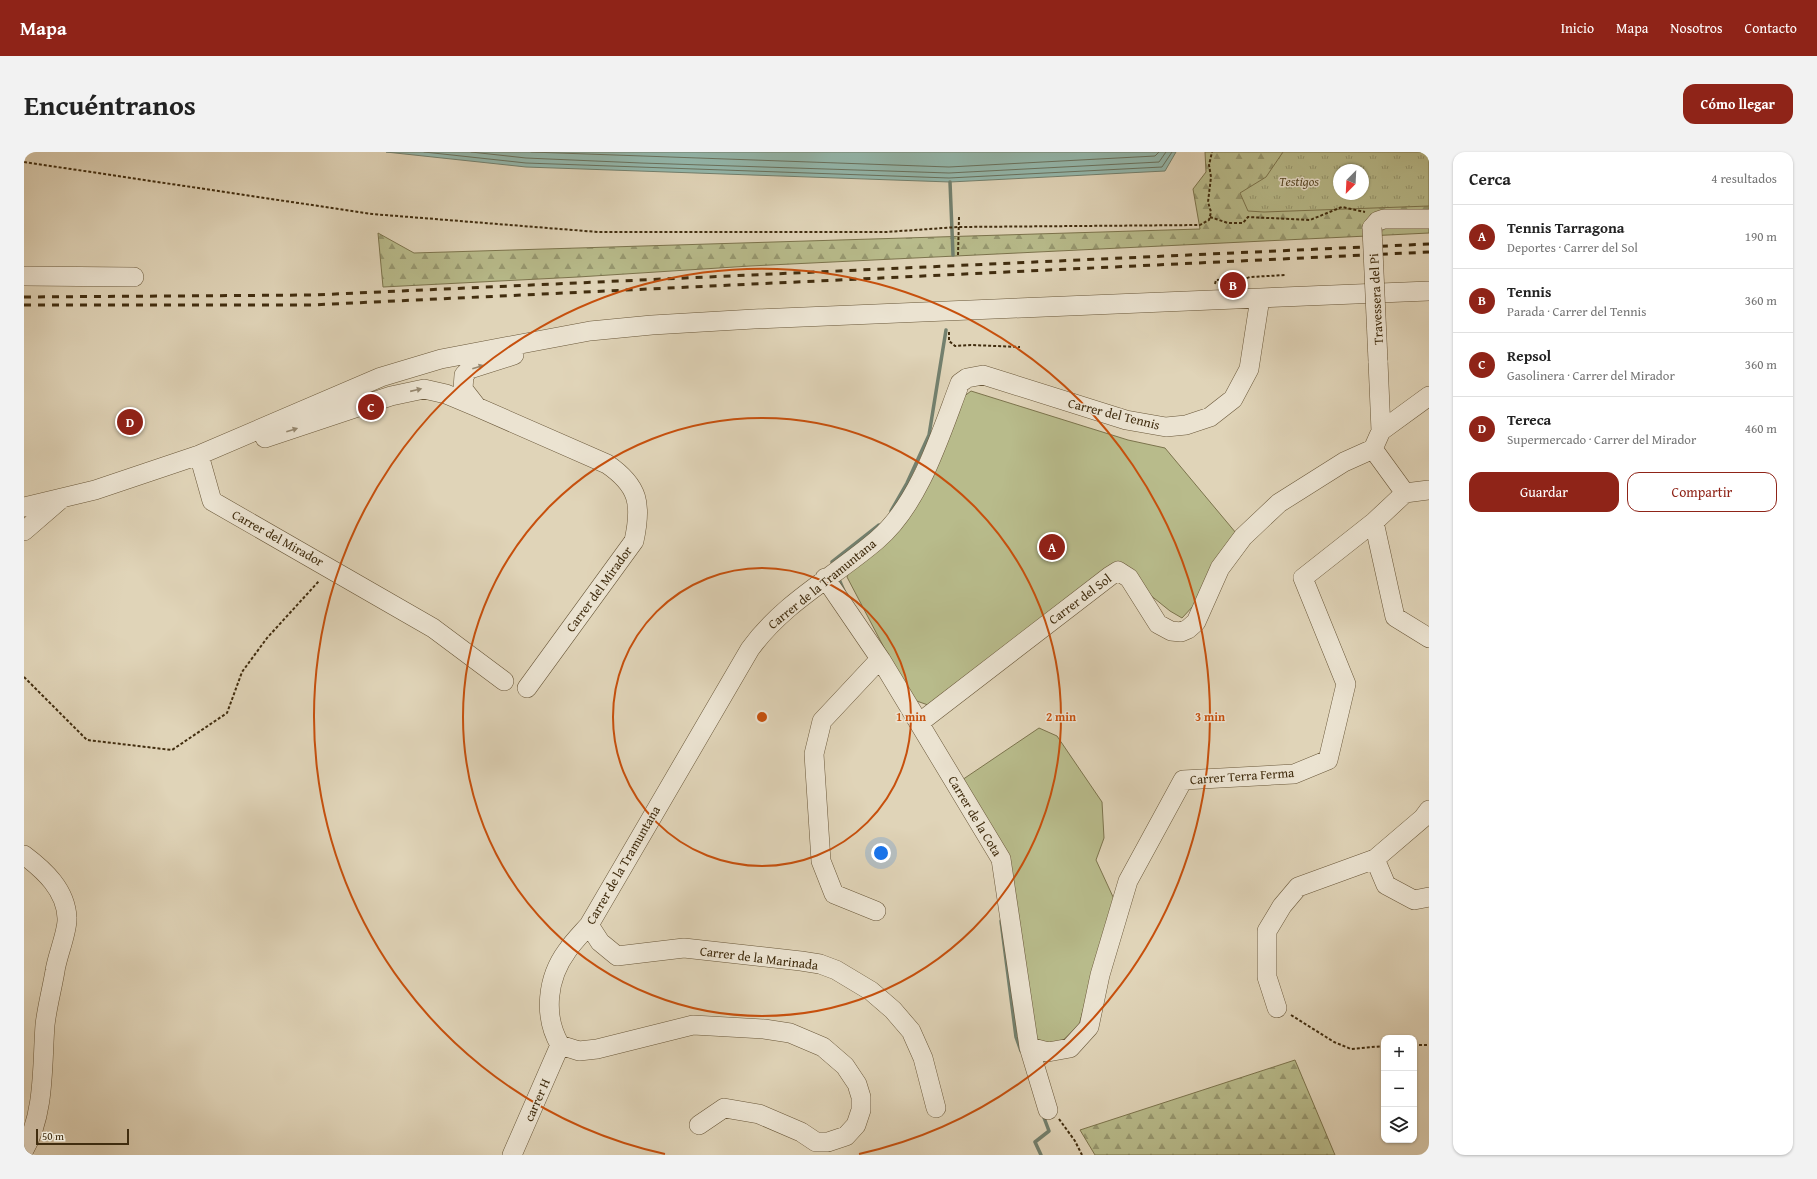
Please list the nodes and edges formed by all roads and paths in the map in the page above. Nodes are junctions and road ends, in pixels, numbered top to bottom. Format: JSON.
{"nodes":[{"id":1,"x":1212,"y":152,"type":"edge"},
{"id":2,"x":24,"y":162,"type":"edge"},
{"id":3,"x":959,"y":217,"type":"dead end"},
{"id":4,"x":1210,"y":217,"type":"junction"},
{"id":5,"x":1369,"y":220,"type":"junction"},
{"id":6,"x":1429,"y":220,"type":"edge"},
{"id":7,"x":958,"y":227,"type":"junction"},
{"id":8,"x":958,"y":255,"type":"dead end"},
{"id":9,"x":24,"y":276,"type":"edge"},
{"id":10,"x":134,"y":277,"type":"dead end"},
{"id":11,"x":1429,"y":291,"type":"edge"},
{"id":12,"x":1260,"y":298,"type":"junction"},
{"id":13,"x":950,"y":332,"type":"dead end"},
{"id":14,"x":575,"y":333,"type":"junction"},
{"id":15,"x":1020,"y":347,"type":"dead end"},
{"id":16,"x":960,"y":383,"type":"joint"},
{"id":17,"x":1429,"y":396,"type":"edge"},
{"id":18,"x":477,"y":407,"type":"junction"},
{"id":19,"x":1381,"y":431,"type":"junction"},
{"id":20,"x":227,"y":443,"type":"junction"},
{"id":21,"x":1373,"y":449,"type":"junction"},
{"id":22,"x":199,"y":455,"type":"junction"},
{"id":23,"x":1429,"y":490,"type":"edge"},
{"id":24,"x":1405,"y":493,"type":"junction"},
{"id":25,"x":62,"y":498,"type":"junction"},
{"id":26,"x":24,"y":507,"type":"edge"},
{"id":27,"x":1374,"y":522,"type":"junction"},
{"id":28,"x":24,"y":531,"type":"edge"},
{"id":29,"x":331,"y":568,"type":"junction"},
{"id":30,"x":833,"y":572,"type":"junction"},
{"id":31,"x":1429,"y":638,"type":"edge"},
{"id":32,"x":881,"y":659,"type":"junction"},
{"id":33,"x":24,"y":677,"type":"edge"},
{"id":34,"x":504,"y":681,"type":"dead end"},
{"id":35,"x":527,"y":688,"type":"dead end"},
{"id":36,"x":916,"y":717,"type":"junction"},
{"id":37,"x":1429,"y":810,"type":"edge"},
{"id":38,"x":24,"y":855,"type":"edge"},
{"id":39,"x":1375,"y":859,"type":"junction"},
{"id":40,"x":1429,"y":897,"type":"edge"},
{"id":41,"x":876,"y":912,"type":"dead end"},
{"id":42,"x":589,"y":925,"type":"junction"},
{"id":43,"x":1277,"y":1008,"type":"joint"},
{"id":44,"x":560,"y":1045,"type":"junction"},
{"id":45,"x":1417,"y":1045,"type":"edge"},
{"id":46,"x":1429,"y":1045,"type":"edge"},
{"id":47,"x":1381,"y":1046,"type":"edge"},
{"id":48,"x":1029,"y":1047,"type":"junction"},
{"id":49,"x":1046,"y":1107,"type":"joint"},
{"id":50,"x":936,"y":1108,"type":"dead end"},
{"id":51,"x":699,"y":1125,"type":"dead end"},
{"id":52,"x":24,"y":1150,"type":"edge"},
{"id":53,"x":512,"y":1155,"type":"edge"},
{"id":54,"x":1082,"y":1155,"type":"edge"}],
"edges":[{"from":1,"to":4,"type":"path"},
{"from":2,"to":7,"type":"path"},
{"from":3,"to":7,"type":"path"},
{"from":4,"to":5,"type":"path"},
{"from":4,"to":7,"type":"path"},
{"from":5,"to":6,"type":"street"},
{"from":5,"to":19,"type":"street","name":"Travessera del Pi","bridge":true},
{"from":7,"to":8,"type":"path"},
{"from":9,"to":10,"type":"street"},
{"from":11,"to":12,"type":"street"},
{"from":12,"to":14,"type":"street"},
{"from":12,"to":16,"type":"street","name":"Carrer del Tennis"},
{"from":13,"to":15,"type":"path"},
{"from":18,"to":14,"type":"street","one_way":true},
{"from":14,"to":20,"type":"street"},
{"from":16,"to":30,"type":"street","name":"Carrer de la Tramuntana"},
{"from":17,"to":19,"type":"street"},
{"from":20,"to":18,"type":"street","name":"Carrer del Mirador","one_way":true},
{"from":18,"to":35,"type":"street","name":"Carrer del Mirador"},
{"from":19,"to":21,"type":"street"},
{"from":20,"to":22,"type":"street"},
{"from":21,"to":24,"type":"street"},
{"from":21,"to":36,"type":"street","name":"Carrer del Sol"},
{"from":22,"to":25,"type":"street"},
{"from":22,"to":29,"type":"street","name":"Carrer del Mirador"},
{"from":23,"to":24,"type":"street"},
{"from":24,"to":27,"type":"street"},
{"from":25,"to":26,"type":"street"},
{"from":25,"to":28,"type":"street"},
{"from":27,"to":31,"type":"street"},
{"from":27,"to":48,"type":"street","name":"Carrer Terra Ferma"},
{"from":29,"to":33,"type":"path"},
{"from":29,"to":34,"type":"street","name":"Carrer del Mirador"},
{"from":30,"to":32,"type":"street","name":"Carrer de la Cota"},
{"from":30,"to":42,"type":"street","name":"Carrer de la Tramuntana"},
{"from":32,"to":36,"type":"street","name":"Carrer de la Cota"},
{"from":32,"to":41,"type":"street"},
{"from":36,"to":48,"type":"street","name":"Carrer de la Cota"},
{"from":37,"to":39,"type":"street"},
{"from":38,"to":52,"type":"street"},
{"from":39,"to":40,"type":"street"},
{"from":39,"to":43,"type":"street"},
{"from":42,"to":44,"type":"street","name":"Carrer de la Tramuntana"},
{"from":42,"to":50,"type":"street","name":"Carrer de la Marinada"},
{"from":43,"to":47,"type":"path"},
{"from":44,"to":51,"type":"street"},
{"from":44,"to":53,"type":"street","name":"carrer H"},
{"from":45,"to":46,"type":"path"},
{"from":48,"to":49,"type":"street","name":"Carrer de la Cota"},
{"from":49,"to":54,"type":"path"}]}
